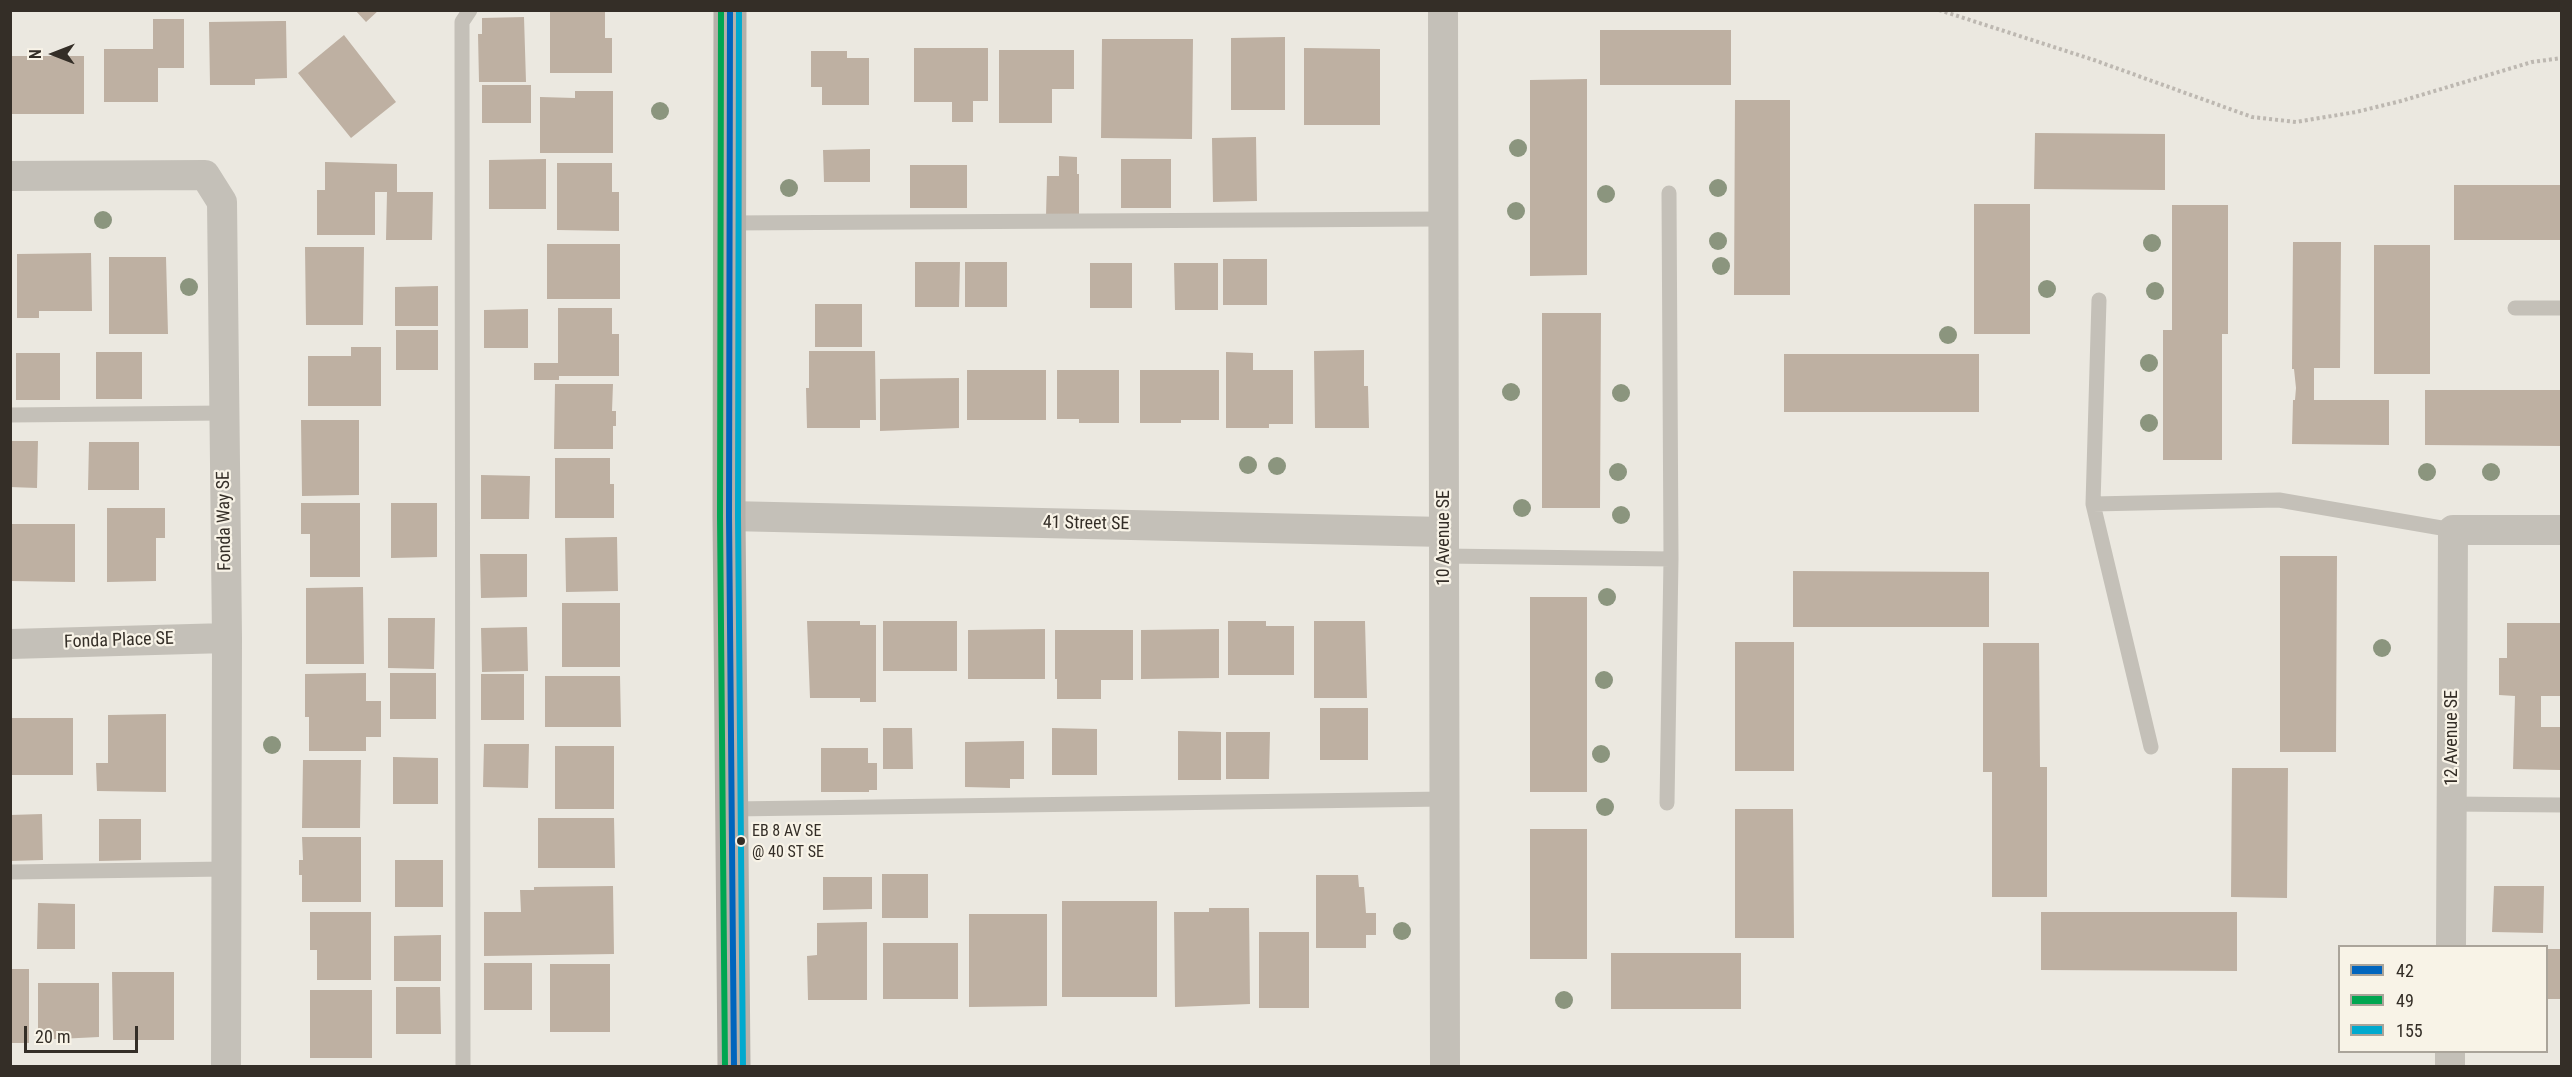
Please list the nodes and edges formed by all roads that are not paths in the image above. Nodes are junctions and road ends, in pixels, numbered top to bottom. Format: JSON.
{"nodes":[{"id":1,"x":470,"y":10,"type":"edge"},
{"id":2,"x":730,"y":10,"type":"edge"},
{"id":3,"x":1443,"y":10,"type":"edge"},
{"id":4,"x":10,"y":176,"type":"edge"},
{"id":5,"x":1670,"y":193,"type":"dead end"},
{"id":6,"x":1443,"y":219,"type":"junction"},
{"id":7,"x":728,"y":223,"type":"junction"},
{"id":8,"x":2099,"y":300,"type":"dead end"},
{"id":9,"x":2515,"y":308,"type":"dead end"},
{"id":10,"x":2562,"y":308,"type":"edge"},
{"id":11,"x":224,"y":413,"type":"junction"},
{"id":12,"x":10,"y":415,"type":"edge"},
{"id":13,"x":2093,"y":504,"type":"junction"},
{"id":14,"x":729,"y":516,"type":"junction"},
{"id":15,"x":2453,"y":530,"type":"junction"},
{"id":16,"x":2562,"y":530,"type":"edge"},
{"id":17,"x":1444,"y":544,"type":"junction"},
{"id":18,"x":1671,"y":559,"type":"junction"},
{"id":19,"x":227,"y":638,"type":"junction"},
{"id":20,"x":10,"y":644,"type":"edge"},
{"id":21,"x":2151,"y":747,"type":"dead end"},
{"id":22,"x":1445,"y":799,"type":"junction"},
{"id":23,"x":1667,"y":803,"type":"dead end"},
{"id":24,"x":2451,"y":804,"type":"junction"},
{"id":25,"x":2562,"y":805,"type":"edge"},
{"id":26,"x":733,"y":809,"type":"junction"},
{"id":27,"x":226,"y":869,"type":"junction"},
{"id":28,"x":10,"y":872,"type":"edge"},
{"id":29,"x":2451,"y":945,"type":"edge"},
{"id":30,"x":226,"y":1066,"type":"edge"},
{"id":31,"x":463,"y":1066,"type":"edge"},
{"id":32,"x":734,"y":1066,"type":"edge"},
{"id":33,"x":1445,"y":1066,"type":"edge"}],
"edges":[{"from":1,"to":31,"type":"lane"},
{"from":2,"to":7,"type":"street"},
{"from":3,"to":6,"type":"street","name":"10 Avenue SE"},
{"from":4,"to":11,"type":"street","name":"Fonda Way SE"},
{"from":5,"to":18,"type":"lane"},
{"from":6,"to":7,"type":"lane"},
{"from":6,"to":17,"type":"street","name":"10 Avenue SE"},
{"from":7,"to":14,"type":"street"},
{"from":8,"to":13,"type":"lane"},
{"from":9,"to":10,"type":"lane"},
{"from":11,"to":12,"type":"lane"},
{"from":11,"to":19,"type":"street","name":"Fonda Way SE"},
{"from":13,"to":15,"type":"lane"},
{"from":13,"to":21,"type":"lane"},
{"from":14,"to":17,"type":"street","name":"41 Street SE"},
{"from":14,"to":26,"type":"street"},
{"from":15,"to":16,"type":"street"},
{"from":15,"to":24,"type":"street","name":"12 Avenue SE"},
{"from":17,"to":18,"type":"lane"},
{"from":17,"to":22,"type":"street","name":"10 Avenue SE"},
{"from":18,"to":23,"type":"lane"},
{"from":19,"to":20,"type":"street","name":"Fonda Place SE"},
{"from":19,"to":27,"type":"street","name":"Fonda Way SE"},
{"from":22,"to":26,"type":"lane"},
{"from":22,"to":33,"type":"street","name":"10 Avenue SE"},
{"from":24,"to":25,"type":"lane"},
{"from":24,"to":29,"type":"street","name":"12 Avenue SE"},
{"from":26,"to":32,"type":"street"},
{"from":27,"to":28,"type":"lane"},
{"from":27,"to":30,"type":"street","name":"Fonda Way SE"}]}
